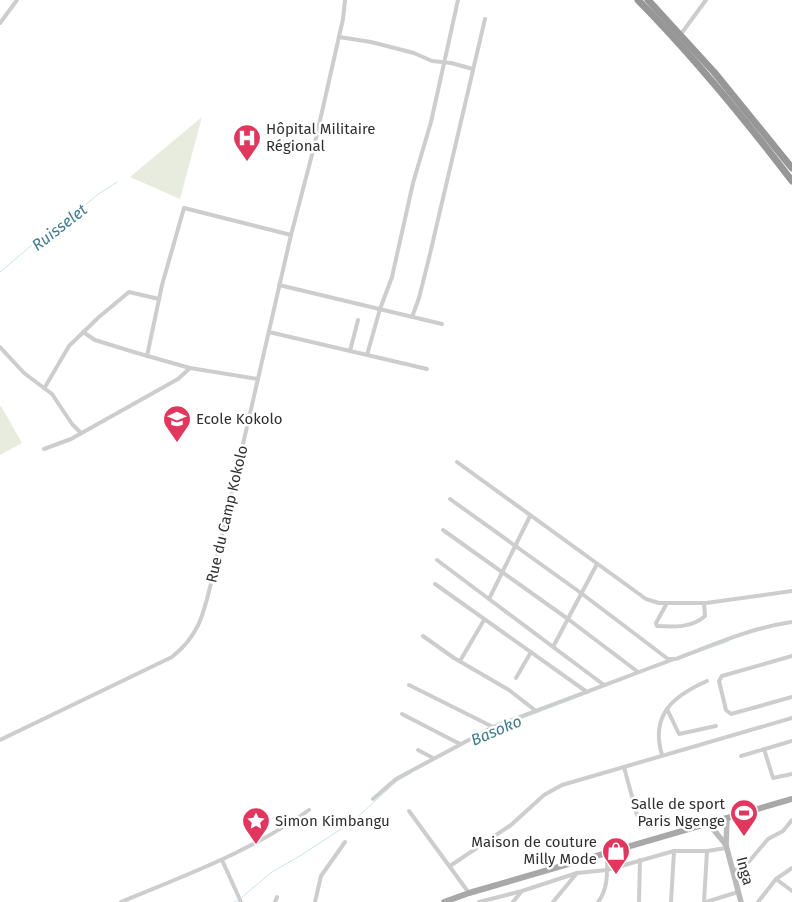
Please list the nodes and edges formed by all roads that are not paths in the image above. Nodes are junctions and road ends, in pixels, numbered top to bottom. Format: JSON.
{"nodes":[{"id":1,"x":17,"y":0,"type":"edge"},
{"id":2,"x":345,"y":0,"type":"edge"},
{"id":3,"x":458,"y":0,"type":"edge"},
{"id":4,"x":638,"y":0,"type":"edge"},
{"id":5,"x":648,"y":0,"type":"edge"},
{"id":6,"x":706,"y":0,"type":"edge"},
{"id":7,"x":485,"y":19,"type":"dead end"},
{"id":8,"x":0,"y":23,"type":"edge"},
{"id":9,"x":681,"y":34,"type":"junction"},
{"id":10,"x":339,"y":37,"type":"junction"},
{"id":11,"x":443,"y":62,"type":"junction"},
{"id":12,"x":473,"y":68,"type":"junction"},
{"id":13,"x":792,"y":168,"type":"edge"},
{"id":14,"x":792,"y":181,"type":"edge"},
{"id":15,"x":291,"y":235,"type":"junction"},
{"id":16,"x":279,"y":285,"type":"junction"},
{"id":17,"x":159,"y":299,"type":"junction"},
{"id":18,"x":380,"y":309,"type":"junction"},
{"id":19,"x":412,"y":317,"type":"junction"},
{"id":20,"x":358,"y":320,"type":"dead end"},
{"id":21,"x":442,"y":324,"type":"dead end"},
{"id":22,"x":83,"y":332,"type":"junction"},
{"id":23,"x":269,"y":332,"type":"junction"},
{"id":24,"x":0,"y":347,"type":"edge"},
{"id":25,"x":350,"y":351,"type":"junction"},
{"id":26,"x":368,"y":355,"type":"junction"},
{"id":27,"x":147,"y":356,"type":"junction"},
{"id":28,"x":190,"y":368,"type":"junction"},
{"id":29,"x":427,"y":368,"type":"dead end"},
{"id":30,"x":258,"y":380,"type":"junction"},
{"id":31,"x":45,"y":387,"type":"junction"},
{"id":32,"x":80,"y":432,"type":"junction"},
{"id":33,"x":44,"y":449,"type":"dead end"},
{"id":34,"x":457,"y":462,"type":"dead end"},
{"id":35,"x":450,"y":500,"type":"dead end"},
{"id":36,"x":530,"y":516,"type":"junction"},
{"id":37,"x":443,"y":530,"type":"dead end"},
{"id":38,"x":516,"y":546,"type":"junction"},
{"id":39,"x":437,"y":560,"type":"dead end"},
{"id":40,"x":597,"y":564,"type":"junction"},
{"id":41,"x":502,"y":573,"type":"junction"},
{"id":42,"x":435,"y":584,"type":"dead end"},
{"id":43,"x":792,"y":592,"type":"edge"},
{"id":44,"x":582,"y":593,"type":"junction"},
{"id":45,"x":489,"y":599,"type":"junction"},
{"id":46,"x":667,"y":603,"type":"junction"},
{"id":47,"x":704,"y":603,"type":"junction"},
{"id":48,"x":568,"y":619,"type":"junction"},
{"id":49,"x":484,"y":620,"type":"junction"},
{"id":50,"x":792,"y":622,"type":"edge"},
{"id":51,"x":423,"y":636,"type":"dead end"},
{"id":52,"x":553,"y":647,"type":"junction"},
{"id":53,"x":531,"y":652,"type":"junction"},
{"id":54,"x":792,"y":656,"type":"edge"},
{"id":55,"x":672,"y":660,"type":"junction"},
{"id":56,"x":460,"y":661,"type":"junction"},
{"id":57,"x":638,"y":672,"type":"junction"},
{"id":58,"x":516,"y":678,"type":"dead end"},
{"id":59,"x":707,"y":681,"type":"dead end"},
{"id":60,"x":409,"y":685,"type":"dead end"},
{"id":61,"x":604,"y":685,"type":"junction"},
{"id":62,"x":587,"y":692,"type":"junction"},
{"id":63,"x":792,"y":696,"type":"edge"},
{"id":64,"x":667,"y":708,"type":"junction"},
{"id":65,"x":536,"y":711,"type":"junction"},
{"id":66,"x":402,"y":714,"type":"dead end"},
{"id":67,"x":792,"y":718,"type":"edge"},
{"id":68,"x":716,"y":726,"type":"dead end"},
{"id":69,"x":493,"y":727,"type":"junction"},
{"id":70,"x":0,"y":740,"type":"edge"},
{"id":71,"x":792,"y":741,"type":"edge"},
{"id":72,"x":460,"y":744,"type":"junction"},
{"id":73,"x":764,"y":749,"type":"junction"},
{"id":74,"x":418,"y":750,"type":"dead end"},
{"id":75,"x":662,"y":755,"type":"junction"},
{"id":76,"x":741,"y":756,"type":"dead end"},
{"id":77,"x":433,"y":758,"type":"junction"},
{"id":78,"x":624,"y":767,"type":"junction"},
{"id":79,"x":792,"y":774,"type":"edge"},
{"id":80,"x":373,"y":799,"type":"dead end"},
{"id":81,"x":792,"y":799,"type":"edge"},
{"id":82,"x":309,"y":810,"type":"dead end"},
{"id":83,"x":409,"y":811,"type":"dead end"},
{"id":84,"x":637,"y":816,"type":"dead end"},
{"id":85,"x":727,"y":819,"type":"junction"},
{"id":86,"x":792,"y":820,"type":"edge"},
{"id":87,"x":709,"y":824,"type":"junction"},
{"id":88,"x":345,"y":842,"type":"dead end"},
{"id":89,"x":726,"y":847,"type":"junction"},
{"id":90,"x":674,"y":850,"type":"junction"},
{"id":91,"x":707,"y":851,"type":"junction"},
{"id":92,"x":606,"y":854,"type":"junction"},
{"id":93,"x":222,"y":860,"type":"junction"},
{"id":94,"x":640,"y":860,"type":"junction"},
{"id":95,"x":450,"y":866,"type":"junction"},
{"id":96,"x":792,"y":868,"type":"edge"},
{"id":97,"x":607,"y":870,"type":"junction"},
{"id":98,"x":733,"y":871,"type":"junction"},
{"id":99,"x":577,"y":873,"type":"junction"},
{"id":100,"x":776,"y":879,"type":"junction"},
{"id":101,"x":522,"y":891,"type":"junction"},
{"id":102,"x":792,"y":891,"type":"edge"},
{"id":103,"x":738,"y":892,"type":"junction"},
{"id":104,"x":469,"y":893,"type":"junction"},
{"id":105,"x":121,"y":902,"type":"edge"},
{"id":106,"x":241,"y":902,"type":"edge"},
{"id":107,"x":315,"y":902,"type":"edge"},
{"id":108,"x":444,"y":902,"type":"edge"},
{"id":109,"x":479,"y":902,"type":"edge"},
{"id":110,"x":513,"y":902,"type":"edge"},
{"id":111,"x":553,"y":902,"type":"edge"},
{"id":112,"x":598,"y":902,"type":"edge"},
{"id":113,"x":639,"y":902,"type":"edge"},
{"id":114,"x":671,"y":902,"type":"edge"},
{"id":115,"x":705,"y":902,"type":"edge"},
{"id":116,"x":741,"y":902,"type":"edge"},
{"id":117,"x":758,"y":902,"type":"edge"}],
"edges":[{"from":1,"to":8,"type":"street"},
{"from":2,"to":10,"type":"street","name":"Rue du Camp Kokolo"},
{"from":3,"to":11,"type":"street"},
{"from":4,"to":14,"type":"highway"},
{"from":5,"to":9,"type":"highway"},
{"from":6,"to":9,"type":"street"},
{"from":7,"to":12,"type":"street"},
{"from":9,"to":13,"type":"highway"},
{"from":10,"to":11,"type":"street"},
{"from":10,"to":15,"type":"street","name":"Rue du Camp Kokolo"},
{"from":11,"to":12,"type":"street"},
{"from":11,"to":18,"type":"street"},
{"from":12,"to":19,"type":"street"},
{"from":15,"to":16,"type":"street","name":"Rue du Camp Kokolo"},
{"from":15,"to":17,"type":"street"},
{"from":16,"to":18,"type":"street"},
{"from":16,"to":23,"type":"street","name":"Rue du Camp Kokolo"},
{"from":17,"to":22,"type":"street"},
{"from":17,"to":27,"type":"street"},
{"from":18,"to":19,"type":"street"},
{"from":18,"to":26,"type":"street"},
{"from":19,"to":21,"type":"street"},
{"from":20,"to":25,"type":"street"},
{"from":22,"to":27,"type":"street"},
{"from":22,"to":31,"type":"street"},
{"from":23,"to":25,"type":"street"},
{"from":23,"to":30,"type":"street","name":"Rue du Camp Kokolo"},
{"from":24,"to":31,"type":"street"},
{"from":25,"to":26,"type":"street"},
{"from":26,"to":29,"type":"street"},
{"from":27,"to":28,"type":"street"},
{"from":28,"to":30,"type":"street"},
{"from":28,"to":32,"type":"street"},
{"from":30,"to":70,"type":"street","name":"Rue du Camp Kokolo"},
{"from":31,"to":32,"type":"street"},
{"from":32,"to":33,"type":"street"},
{"from":34,"to":36,"type":"street"},
{"from":35,"to":38,"type":"street"},
{"from":36,"to":38,"type":"street"},
{"from":36,"to":40,"type":"street"},
{"from":37,"to":41,"type":"street"},
{"from":38,"to":41,"type":"street"},
{"from":38,"to":44,"type":"street"},
{"from":39,"to":45,"type":"street"},
{"from":40,"to":44,"type":"street"},
{"from":40,"to":46,"type":"street"},
{"from":41,"to":45,"type":"street"},
{"from":41,"to":48,"type":"street"},
{"from":42,"to":49,"type":"street"},
{"from":43,"to":47,"type":"street"},
{"from":44,"to":48,"type":"street"},
{"from":44,"to":55,"type":"street"},
{"from":45,"to":52,"type":"street"},
{"from":46,"to":47,"type":"street"},
{"from":46,"to":47,"type":"street"},
{"from":48,"to":52,"type":"street"},
{"from":48,"to":57,"type":"street"},
{"from":49,"to":53,"type":"street"},
{"from":49,"to":56,"type":"street"},
{"from":50,"to":55,"type":"street"},
{"from":51,"to":56,"type":"street"},
{"from":52,"to":61,"type":"street"},
{"from":53,"to":58,"type":"street"},
{"from":53,"to":62,"type":"street"},
{"from":54,"to":63,"type":"street"},
{"from":55,"to":57,"type":"street"},
{"from":56,"to":65,"type":"street"},
{"from":57,"to":61,"type":"street"},
{"from":59,"to":64,"type":"street"},
{"from":60,"to":69,"type":"street"},
{"from":61,"to":62,"type":"street"},
{"from":62,"to":65,"type":"street"},
{"from":64,"to":68,"type":"street"},
{"from":64,"to":75,"type":"street"},
{"from":65,"to":69,"type":"street"},
{"from":66,"to":72,"type":"street"},
{"from":67,"to":75,"type":"street"},
{"from":69,"to":72,"type":"street"},
{"from":71,"to":73,"type":"street"},
{"from":72,"to":77,"type":"street"},
{"from":73,"to":76,"type":"street"},
{"from":73,"to":79,"type":"street"},
{"from":74,"to":77,"type":"street"},
{"from":75,"to":78,"type":"street"},
{"from":77,"to":80,"type":"street"},
{"from":78,"to":84,"type":"street"},
{"from":78,"to":95,"type":"street"},
{"from":81,"to":85,"type":"main road"},
{"from":82,"to":93,"type":"street"},
{"from":83,"to":95,"type":"street"},
{"from":85,"to":87,"type":"main road"},
{"from":85,"to":89,"type":"street","name":"Inga"},
{"from":86,"to":98,"type":"street"},
{"from":87,"to":89,"type":"street","name":"Inga"},
{"from":87,"to":92,"type":"main road"},
{"from":88,"to":107,"type":"street"},
{"from":89,"to":91,"type":"street"},
{"from":89,"to":98,"type":"street","name":"Inga"},
{"from":90,"to":91,"type":"street"},
{"from":90,"to":94,"type":"street"},
{"from":90,"to":114,"type":"street"},
{"from":91,"to":115,"type":"street"},
{"from":92,"to":97,"type":"street"},
{"from":92,"to":104,"type":"main road"},
{"from":93,"to":105,"type":"street"},
{"from":93,"to":106,"type":"street"},
{"from":94,"to":97,"type":"street"},
{"from":94,"to":113,"type":"street"},
{"from":95,"to":104,"type":"street"},
{"from":96,"to":100,"type":"street"},
{"from":97,"to":99,"type":"street"},
{"from":97,"to":112,"type":"street"},
{"from":98,"to":103,"type":"street","name":"Inga"},
{"from":99,"to":101,"type":"street"},
{"from":99,"to":111,"type":"street"},
{"from":100,"to":102,"type":"street"},
{"from":100,"to":117,"type":"street"},
{"from":101,"to":109,"type":"street"},
{"from":101,"to":110,"type":"street"},
{"from":103,"to":115,"type":"street"},
{"from":103,"to":116,"type":"street","name":"Inga"},
{"from":104,"to":108,"type":"main road"}]}
